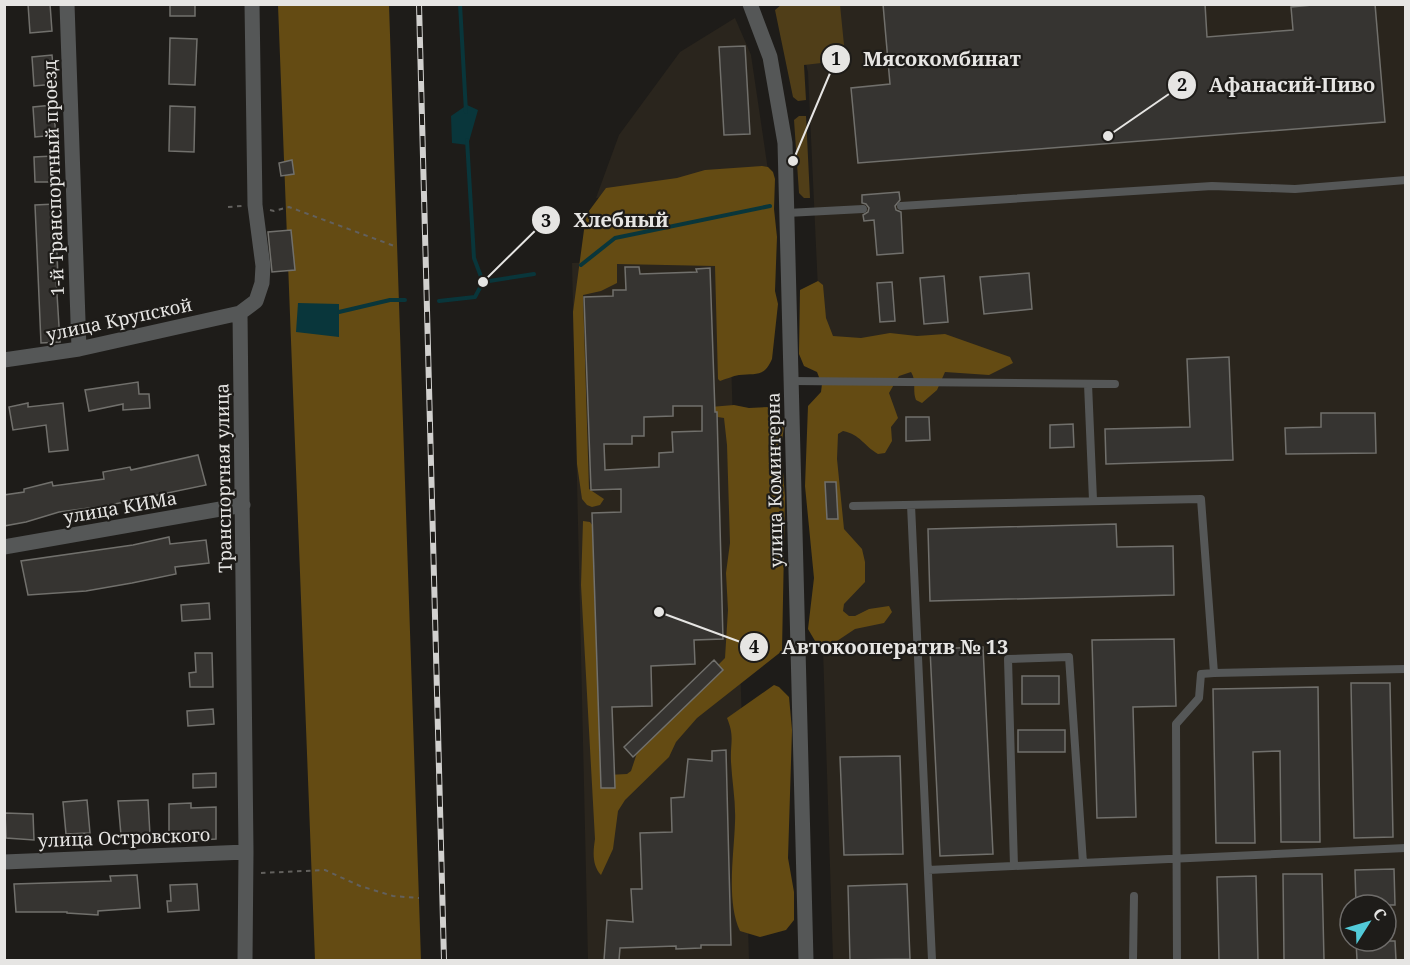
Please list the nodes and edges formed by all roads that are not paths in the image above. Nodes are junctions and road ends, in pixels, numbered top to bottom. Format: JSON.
{"nodes":[{"id":1,"x":67,"y":4,"type":"edge"},
{"id":2,"x":252,"y":4,"type":"edge"},
{"id":3,"x":750,"y":4,"type":"edge"},
{"id":4,"x":1406,"y":180,"type":"edge"},
{"id":5,"x":901,"y":206,"type":"dead end"},
{"id":6,"x":863,"y":209,"type":"dead end"},
{"id":7,"x":787,"y":213,"type":"junction"},
{"id":8,"x":240,"y":313,"type":"junction"},
{"id":9,"x":79,"y":349,"type":"junction"},
{"id":10,"x":4,"y":360,"type":"edge"},
{"id":11,"x":792,"y":381,"type":"junction"},
{"id":12,"x":1088,"y":384,"type":"junction"},
{"id":13,"x":1115,"y":384,"type":"dead end"},
{"id":14,"x":1093,"y":500,"type":"junction"},
{"id":15,"x":243,"y":505,"type":"junction"},
{"id":16,"x":911,"y":505,"type":"junction"},
{"id":17,"x":853,"y":506,"type":"dead end"},
{"id":18,"x":4,"y":547,"type":"edge"},
{"id":19,"x":1406,"y":669,"type":"edge"},
{"id":20,"x":1214,"y":673,"type":"junction"},
{"id":21,"x":1406,"y":848,"type":"edge"},
{"id":22,"x":246,"y":852,"type":"junction"},
{"id":23,"x":1177,"y":858,"type":"junction"},
{"id":24,"x":4,"y":862,"type":"edge"},
{"id":25,"x":1083,"y":863,"type":"junction"},
{"id":26,"x":1014,"y":866,"type":"junction"},
{"id":27,"x":928,"y":870,"type":"junction"},
{"id":28,"x":1134,"y":896,"type":"dead end"},
{"id":29,"x":244,"y":960,"type":"edge"},
{"id":30,"x":806,"y":960,"type":"edge"},
{"id":31,"x":932,"y":960,"type":"edge"},
{"id":32,"x":1132,"y":960,"type":"edge"},
{"id":33,"x":1177,"y":960,"type":"edge"}],
"edges":[{"from":1,"to":9,"type":"street","name":"1-й Транспортный проезд"},
{"from":2,"to":8,"type":"street"},
{"from":3,"to":7,"type":"street","name":"улица Коминтерна"},
{"from":4,"to":5,"type":"lane"},
{"from":6,"to":7,"type":"lane"},
{"from":7,"to":11,"type":"street","name":"улица Коминтерна"},
{"from":8,"to":9,"type":"street","name":"улица Крупской"},
{"from":8,"to":15,"type":"street","name":"Транспортная улица"},
{"from":9,"to":10,"type":"street","name":"улица Крупской"},
{"from":11,"to":12,"type":"lane"},
{"from":11,"to":30,"type":"street","name":"улица Коминтерна"},
{"from":12,"to":13,"type":"lane"},
{"from":12,"to":14,"type":"lane"},
{"from":14,"to":16,"type":"lane"},
{"from":14,"to":20,"type":"lane"},
{"from":15,"to":18,"type":"street","name":"улица КИМа"},
{"from":15,"to":22,"type":"street","name":"Транспортная улица"},
{"from":16,"to":17,"type":"lane"},
{"from":16,"to":27,"type":"lane"},
{"from":19,"to":20,"type":"lane"},
{"from":20,"to":23,"type":"lane"},
{"from":21,"to":23,"type":"lane"},
{"from":22,"to":24,"type":"street","name":"улица Островского"},
{"from":22,"to":29,"type":"street","name":"Транспортная улица"},
{"from":23,"to":25,"type":"lane"},
{"from":23,"to":33,"type":"lane"},
{"from":25,"to":26,"type":"lane"},
{"from":25,"to":26,"type":"lane"},
{"from":26,"to":27,"type":"lane"},
{"from":27,"to":31,"type":"lane"},
{"from":28,"to":32,"type":"lane"}]}
